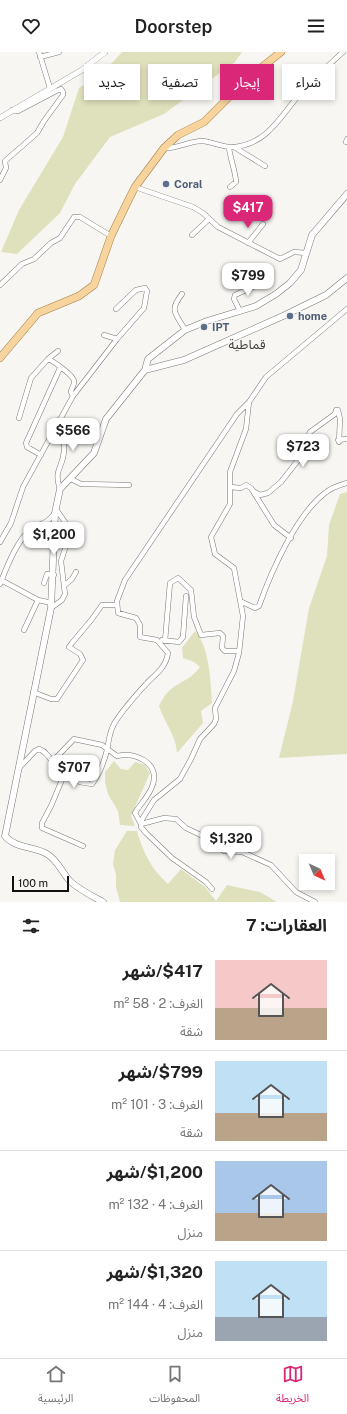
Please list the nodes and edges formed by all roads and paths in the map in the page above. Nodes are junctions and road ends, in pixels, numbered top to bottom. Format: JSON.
{"nodes":[{"id":1,"x":59,"y":52,"type":"edge"},
{"id":2,"x":105,"y":52,"type":"edge"},
{"id":3,"x":281,"y":52,"type":"edge"},
{"id":4,"x":343,"y":52,"type":"edge"},
{"id":5,"x":40,"y":55,"type":"edge"},
{"id":6,"x":50,"y":88,"type":"junction"},
{"id":7,"x":12,"y":110,"type":"junction"},
{"id":8,"x":0,"y":118,"type":"edge"},
{"id":9,"x":231,"y":147,"type":"junction"},
{"id":10,"x":164,"y":148,"type":"junction"},
{"id":11,"x":265,"y":166,"type":"dead end"},
{"id":12,"x":0,"y":180,"type":"edge"},
{"id":13,"x":230,"y":186,"type":"dead end"},
{"id":14,"x":135,"y":187,"type":"junction"},
{"id":15,"x":347,"y":194,"type":"edge"},
{"id":16,"x":209,"y":219,"type":"junction"},
{"id":17,"x":263,"y":224,"type":"dead end"},
{"id":18,"x":192,"y":235,"type":"dead end"},
{"id":19,"x":111,"y":236,"type":"junction"},
{"id":20,"x":248,"y":243,"type":"junction"},
{"id":21,"x":306,"y":253,"type":"junction"},
{"id":22,"x":347,"y":278,"type":"edge"},
{"id":23,"x":259,"y":284,"type":"dead end"},
{"id":24,"x":0,"y":285,"type":"edge"},
{"id":25,"x":182,"y":294,"type":"dead end"},
{"id":26,"x":116,"y":308,"type":"dead end"},
{"id":27,"x":347,"y":309,"type":"edge"},
{"id":28,"x":240,"y":311,"type":"junction"},
{"id":29,"x":185,"y":330,"type":"junction"},
{"id":30,"x":104,"y":335,"type":"dead end"},
{"id":31,"x":117,"y":339,"type":"junction"},
{"id":32,"x":58,"y":351,"type":"dead end"},
{"id":33,"x":0,"y":358,"type":"edge"},
{"id":34,"x":48,"y":359,"type":"junction"},
{"id":35,"x":60,"y":368,"type":"junction"},
{"id":36,"x":145,"y":370,"type":"junction"},
{"id":37,"x":73,"y":396,"type":"junction"},
{"id":38,"x":249,"y":402,"type":"junction"},
{"id":39,"x":20,"y":418,"type":"dead end"},
{"id":40,"x":60,"y":419,"type":"junction"},
{"id":41,"x":347,"y":439,"type":"edge"},
{"id":42,"x":41,"y":455,"type":"junction"},
{"id":43,"x":71,"y":479,"type":"junction"},
{"id":44,"x":347,"y":483,"type":"edge"},
{"id":45,"x":129,"y":485,"type":"dead end"},
{"id":46,"x":230,"y":487,"type":"junction"},
{"id":47,"x":60,"y":489,"type":"junction"},
{"id":48,"x":253,"y":491,"type":"junction"},
{"id":49,"x":55,"y":511,"type":"junction"},
{"id":50,"x":291,"y":538,"type":"junction"},
{"id":51,"x":0,"y":542,"type":"edge"},
{"id":52,"x":76,"y":572,"type":"dead end"},
{"id":53,"x":54,"y":575,"type":"junction"},
{"id":54,"x":1,"y":582,"type":"edge"},
{"id":55,"x":44,"y":583,"type":"dead end"},
{"id":56,"x":64,"y":585,"type":"junction"},
{"id":57,"x":186,"y":596,"type":"dead end"},
{"id":58,"x":38,"y":600,"type":"junction"},
{"id":59,"x":242,"y":602,"type":"junction"},
{"id":60,"x":117,"y":604,"type":"junction"},
{"id":61,"x":52,"y":606,"type":"junction"},
{"id":62,"x":24,"y":630,"type":"dead end"},
{"id":63,"x":157,"y":640,"type":"junction"},
{"id":64,"x":165,"y":641,"type":"junction"},
{"id":65,"x":239,"y":651,"type":"junction"},
{"id":66,"x":33,"y":692,"type":"junction"},
{"id":67,"x":107,"y":750,"type":"junction"},
{"id":68,"x":52,"y":762,"type":"junction"},
{"id":69,"x":19,"y":768,"type":"junction"},
{"id":70,"x":64,"y":775,"type":"junction"},
{"id":71,"x":141,"y":824,"type":"junction"},
{"id":72,"x":83,"y":846,"type":"dead end"},
{"id":73,"x":212,"y":889,"type":"dead end"},
{"id":74,"x":102,"y":902,"type":"edge"},
{"id":75,"x":315,"y":902,"type":"edge"}],
"edges":[{"from":1,"to":5,"type":"street"},
{"from":2,"to":6,"type":"street"},
{"from":3,"to":10,"type":"main road"},
{"from":4,"to":9,"type":"street"},
{"from":5,"to":6,"type":"street"},
{"from":6,"to":7,"type":"street"},
{"from":7,"to":8,"type":"street"},
{"from":7,"to":12,"type":"street"},
{"from":9,"to":10,"type":"street"},
{"from":9,"to":11,"type":"street"},
{"from":9,"to":13,"type":"street"},
{"from":10,"to":14,"type":"main road"},
{"from":14,"to":16,"type":"street"},
{"from":14,"to":19,"type":"main road"},
{"from":15,"to":21,"type":"main road"},
{"from":16,"to":18,"type":"street"},
{"from":16,"to":20,"type":"street"},
{"from":17,"to":20,"type":"street"},
{"from":19,"to":24,"type":"street"},
{"from":19,"to":33,"type":"main road"},
{"from":20,"to":21,"type":"street"},
{"from":21,"to":28,"type":"main road"},
{"from":22,"to":36,"type":"main road"},
{"from":23,"to":28,"type":"street"},
{"from":25,"to":29,"type":"street"},
{"from":26,"to":31,"type":"street"},
{"from":27,"to":38,"type":"street"},
{"from":28,"to":29,"type":"main road"},
{"from":29,"to":36,"type":"main road"},
{"from":30,"to":31,"type":"street"},
{"from":31,"to":37,"type":"street"},
{"from":32,"to":34,"type":"street"},
{"from":34,"to":35,"type":"street"},
{"from":34,"to":39,"type":"street"},
{"from":35,"to":37,"type":"street"},
{"from":35,"to":42,"type":"street"},
{"from":36,"to":43,"type":"main road"},
{"from":37,"to":40,"type":"street"},
{"from":38,"to":46,"type":"street"},
{"from":38,"to":60,"type":"street"},
{"from":40,"to":42,"type":"street"},
{"from":40,"to":47,"type":"street"},
{"from":41,"to":48,"type":"street"},
{"from":42,"to":51,"type":"street"},
{"from":43,"to":45,"type":"street"},
{"from":43,"to":47,"type":"main road"},
{"from":44,"to":50,"type":"street"},
{"from":46,"to":48,"type":"street"},
{"from":46,"to":59,"type":"street"},
{"from":47,"to":49,"type":"main road"},
{"from":48,"to":50,"type":"street"},
{"from":49,"to":53,"type":"main road"},
{"from":49,"to":54,"type":"street"},
{"from":49,"to":56,"type":"street"},
{"from":50,"to":59,"type":"street"},
{"from":52,"to":56,"type":"street"},
{"from":53,"to":55,"type":"street"},
{"from":53,"to":61,"type":"main road"},
{"from":54,"to":58,"type":"street"},
{"from":56,"to":61,"type":"street"},
{"from":57,"to":64,"type":"street"},
{"from":58,"to":61,"type":"street"},
{"from":58,"to":62,"type":"street"},
{"from":59,"to":65,"type":"street"},
{"from":60,"to":63,"type":"street"},
{"from":60,"to":66,"type":"street"},
{"from":61,"to":66,"type":"main road"},
{"from":63,"to":64,"type":"street"},
{"from":63,"to":67,"type":"street"},
{"from":64,"to":65,"type":"street"},
{"from":65,"to":71,"type":"street"},
{"from":66,"to":69,"type":"main road"},
{"from":67,"to":68,"type":"street"},
{"from":67,"to":70,"type":"street"},
{"from":67,"to":71,"type":"street"},
{"from":68,"to":69,"type":"street"},
{"from":68,"to":70,"type":"street"},
{"from":69,"to":74,"type":"main road"},
{"from":70,"to":72,"type":"street"},
{"from":71,"to":73,"type":"street"},
{"from":71,"to":75,"type":"street"}]}
